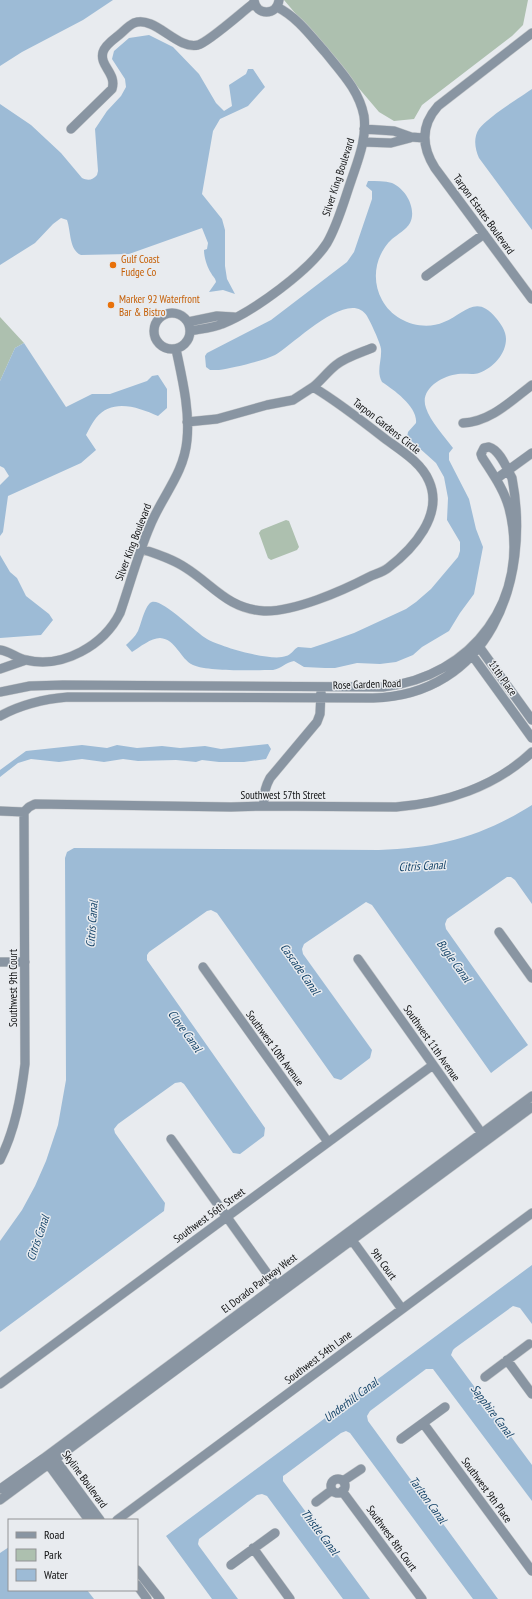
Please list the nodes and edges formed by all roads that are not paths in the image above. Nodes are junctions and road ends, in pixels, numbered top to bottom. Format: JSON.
{"nodes":[{"id":1,"x":254,"y":1,"type":"edge"},
{"id":2,"x":278,"y":3,"type":"edge"},
{"id":3,"x":532,"y":33,"type":"edge"},
{"id":4,"x":71,"y":129,"type":"dead end"},
{"id":5,"x":364,"y":129,"type":"junction"},
{"id":6,"x":411,"y":138,"type":"junction"},
{"id":7,"x":424,"y":138,"type":"junction"},
{"id":8,"x":363,"y":142,"type":"junction"},
{"id":9,"x":484,"y":234,"type":"junction"},
{"id":10,"x":426,"y":276,"type":"dead end"},
{"id":11,"x":532,"y":299,"type":"edge"},
{"id":12,"x":189,"y":327,"type":"junction"},
{"id":13,"x":372,"y":348,"type":"dead end"},
{"id":14,"x":176,"y":349,"type":"junction"},
{"id":15,"x":532,"y":385,"type":"edge"},
{"id":16,"x":313,"y":387,"type":"junction"},
{"id":17,"x":187,"y":422,"type":"junction"},
{"id":18,"x":463,"y":423,"type":"dead end"},
{"id":19,"x":532,"y":453,"type":"edge"},
{"id":20,"x":508,"y":470,"type":"junction"},
{"id":21,"x":496,"y":479,"type":"junction"},
{"id":22,"x":526,"y":521,"type":"dead end"},
{"id":23,"x":142,"y":549,"type":"junction"},
{"id":24,"x":477,"y":644,"type":"junction"},
{"id":25,"x":491,"y":646,"type":"dead end"},
{"id":26,"x":0,"y":650,"type":"edge"},
{"id":27,"x":469,"y":651,"type":"junction"},
{"id":28,"x":484,"y":652,"type":"junction"},
{"id":29,"x":26,"y":660,"type":"junction"},
{"id":30,"x":476,"y":660,"type":"junction"},
{"id":31,"x":0,"y":669,"type":"edge"},
{"id":32,"x":321,"y":687,"type":"junction"},
{"id":33,"x":0,"y":692,"type":"edge"},
{"id":34,"x":321,"y":698,"type":"junction"},
{"id":35,"x":0,"y":716,"type":"edge"},
{"id":36,"x":532,"y":720,"type":"edge"},
{"id":37,"x":532,"y":738,"type":"edge"},
{"id":38,"x":532,"y":752,"type":"edge"},
{"id":39,"x":264,"y":806,"type":"junction"},
{"id":40,"x":0,"y":811,"type":"edge"},
{"id":41,"x":24,"y":812,"type":"junction"},
{"id":42,"x":499,"y":932,"type":"dead end"},
{"id":43,"x":358,"y":959,"type":"dead end"},
{"id":44,"x":0,"y":962,"type":"edge"},
{"id":45,"x":24,"y":962,"type":"junction"},
{"id":46,"x":203,"y":967,"type":"dead end"},
{"id":47,"x":532,"y":978,"type":"edge"},
{"id":48,"x":433,"y":1065,"type":"junction"},
{"id":49,"x":532,"y":1096,"type":"edge"},
{"id":50,"x":532,"y":1107,"type":"edge"},
{"id":51,"x":484,"y":1137,"type":"junction"},
{"id":52,"x":171,"y":1139,"type":"dead end"},
{"id":53,"x":328,"y":1142,"type":"junction"},
{"id":54,"x":0,"y":1160,"type":"edge"},
{"id":55,"x":532,"y":1213,"type":"edge"},
{"id":56,"x":226,"y":1217,"type":"junction"},
{"id":57,"x":349,"y":1237,"type":"junction"},
{"id":58,"x":278,"y":1290,"type":"junction"},
{"id":59,"x":402,"y":1309,"type":"junction"},
{"id":60,"x":530,"y":1344,"type":"dead end"},
{"id":61,"x":507,"y":1360,"type":"junction"},
{"id":62,"x":485,"y":1377,"type":"dead end"},
{"id":63,"x":0,"y":1384,"type":"edge"},
{"id":64,"x":532,"y":1394,"type":"edge"},
{"id":65,"x":445,"y":1407,"type":"dead end"},
{"id":66,"x":423,"y":1423,"type":"junction"},
{"id":67,"x":401,"y":1439,"type":"dead end"},
{"id":68,"x":50,"y":1459,"type":"junction"},
{"id":69,"x":361,"y":1469,"type":"dead end"},
{"id":70,"x":343,"y":1481,"type":"junction"},
{"id":71,"x":0,"y":1489,"type":"edge"},
{"id":72,"x":332,"y":1490,"type":"junction"},
{"id":73,"x":342,"y":1491,"type":"junction"},
{"id":74,"x":0,"y":1500,"type":"edge"},
{"id":75,"x":316,"y":1502,"type":"dead end"},
{"id":76,"x":88,"y":1519,"type":"edge"},
{"id":77,"x":99,"y":1519,"type":"edge"},
{"id":78,"x":118,"y":1519,"type":"edge"},
{"id":79,"x":275,"y":1533,"type":"dead end"},
{"id":80,"x":253,"y":1548,"type":"junction"},
{"id":81,"x":231,"y":1565,"type":"dead end"},
{"id":82,"x":138,"y":1571,"type":"edge"},
{"id":83,"x":532,"y":1571,"type":"edge"},
{"id":84,"x":138,"y":1586,"type":"edge"},
{"id":85,"x":147,"y":1599,"type":"edge"},
{"id":86,"x":160,"y":1599,"type":"edge"},
{"id":87,"x":290,"y":1599,"type":"edge"},
{"id":88,"x":422,"y":1599,"type":"edge"}],
"edges":[{"from":1,"to":2,"type":"street","name":"Silver King Boulevard"},
{"from":1,"to":4,"type":"street"},
{"from":2,"to":5,"type":"street","name":"Silver King Boulevard"},
{"from":3,"to":7,"type":"street","name":"Tarpon Estates Boulevard"},
{"from":5,"to":6,"type":"street"},
{"from":5,"to":8,"type":"street","name":"Silver King Boulevard"},
{"from":6,"to":7,"type":"street"},
{"from":6,"to":8,"type":"street"},
{"from":7,"to":9,"type":"street","name":"Tarpon Estates Boulevard"},
{"from":8,"to":12,"type":"street","name":"Silver King Boulevard"},
{"from":9,"to":10,"type":"street"},
{"from":9,"to":11,"type":"street","name":"Tarpon Estates Boulevard"},
{"from":12,"to":14,"type":"street"},
{"from":12,"to":14,"type":"street"},
{"from":13,"to":16,"type":"street"},
{"from":14,"to":17,"type":"street","name":"Silver King Boulevard"},
{"from":15,"to":18,"type":"street"},
{"from":16,"to":17,"type":"street"},
{"from":16,"to":23,"type":"street","name":"Tarpon Gardens Circle"},
{"from":17,"to":23,"type":"street","name":"Silver King Boulevard"},
{"from":19,"to":20,"type":"street"},
{"from":20,"to":21,"type":"street"},
{"from":20,"to":21,"type":"street","name":"Rose Garden Road"},
{"from":20,"to":22,"type":"street","name":"Rose Garden Road"},
{"from":21,"to":24,"type":"street","name":"Rose Garden Road"},
{"from":23,"to":29,"type":"street","name":"Silver King Boulevard"},
{"from":24,"to":27,"type":"street","name":"Rose Garden Road"},
{"from":24,"to":28,"type":"street","name":"11th Place"},
{"from":25,"to":28,"type":"street","name":"Rose Garden Road"},
{"from":26,"to":29,"type":"street","name":"Silver King Boulevard"},
{"from":27,"to":30,"type":"street","name":"11th Place"},
{"from":27,"to":32,"type":"street","name":"Rose Garden Road"},
{"from":28,"to":30,"type":"street","name":"Rose Garden Road"},
{"from":28,"to":36,"type":"street","name":"11th Place"},
{"from":29,"to":31,"type":"street","name":"Silver King Boulevard"},
{"from":30,"to":34,"type":"street","name":"Rose Garden Road"},
{"from":30,"to":37,"type":"street","name":"11th Place"},
{"from":32,"to":33,"type":"street","name":"Rose Garden Road"},
{"from":32,"to":34,"type":"street"},
{"from":34,"to":35,"type":"street","name":"Rose Garden Road"},
{"from":34,"to":39,"type":"street"},
{"from":38,"to":39,"type":"street","name":"Southwest 57th Street"},
{"from":39,"to":41,"type":"street","name":"Southwest 57th Street"},
{"from":40,"to":41,"type":"street"},
{"from":41,"to":45,"type":"street","name":"Southwest 9th Court"},
{"from":42,"to":47,"type":"street"},
{"from":43,"to":48,"type":"street","name":"Southwest 11th Avenue"},
{"from":44,"to":45,"type":"street"},
{"from":45,"to":54,"type":"street","name":"Southwest 9th Court"},
{"from":46,"to":53,"type":"street","name":"Southwest 10th Avenue"},
{"from":48,"to":51,"type":"street","name":"Southwest 11th Avenue"},
{"from":48,"to":53,"type":"street","name":"Southwest 56th Street"},
{"from":49,"to":51,"type":"street","name":"El Dorado Parkway West"},
{"from":50,"to":51,"type":"street","name":"El Dorado Parkway West"},
{"from":51,"to":57,"type":"street","name":"El Dorado Parkway West"},
{"from":52,"to":56,"type":"street"},
{"from":53,"to":56,"type":"street","name":"Southwest 56th Street"},
{"from":55,"to":59,"type":"street","name":"Southwest 54th Lane"},
{"from":56,"to":58,"type":"street"},
{"from":56,"to":63,"type":"street","name":"Southwest 56th Street"},
{"from":57,"to":58,"type":"street","name":"El Dorado Parkway West"},
{"from":57,"to":59,"type":"street","name":"9th Court"},
{"from":58,"to":68,"type":"street","name":"El Dorado Parkway West"},
{"from":59,"to":78,"type":"street","name":"Southwest 54th Lane"},
{"from":60,"to":61,"type":"street"},
{"from":61,"to":62,"type":"street"},
{"from":61,"to":64,"type":"street"},
{"from":65,"to":66,"type":"street"},
{"from":66,"to":67,"type":"street"},
{"from":66,"to":83,"type":"street","name":"Southwest 9th Place"},
{"from":68,"to":71,"type":"street","name":"El Dorado Parkway West"},
{"from":68,"to":74,"type":"street","name":"El Dorado Parkway West"},
{"from":68,"to":76,"type":"street","name":"Skyline Boulevard"},
{"from":68,"to":77,"type":"street","name":"Skyline Boulevard"},
{"from":69,"to":70,"type":"street"},
{"from":70,"to":72,"type":"street"},
{"from":70,"to":73,"type":"street"},
{"from":72,"to":73,"type":"street"},
{"from":72,"to":75,"type":"street"},
{"from":73,"to":88,"type":"street","name":"Southwest 8th Court"},
{"from":79,"to":80,"type":"street"},
{"from":80,"to":81,"type":"street"},
{"from":80,"to":87,"type":"street"},
{"from":82,"to":86,"type":"street"},
{"from":84,"to":85,"type":"street"}]}
